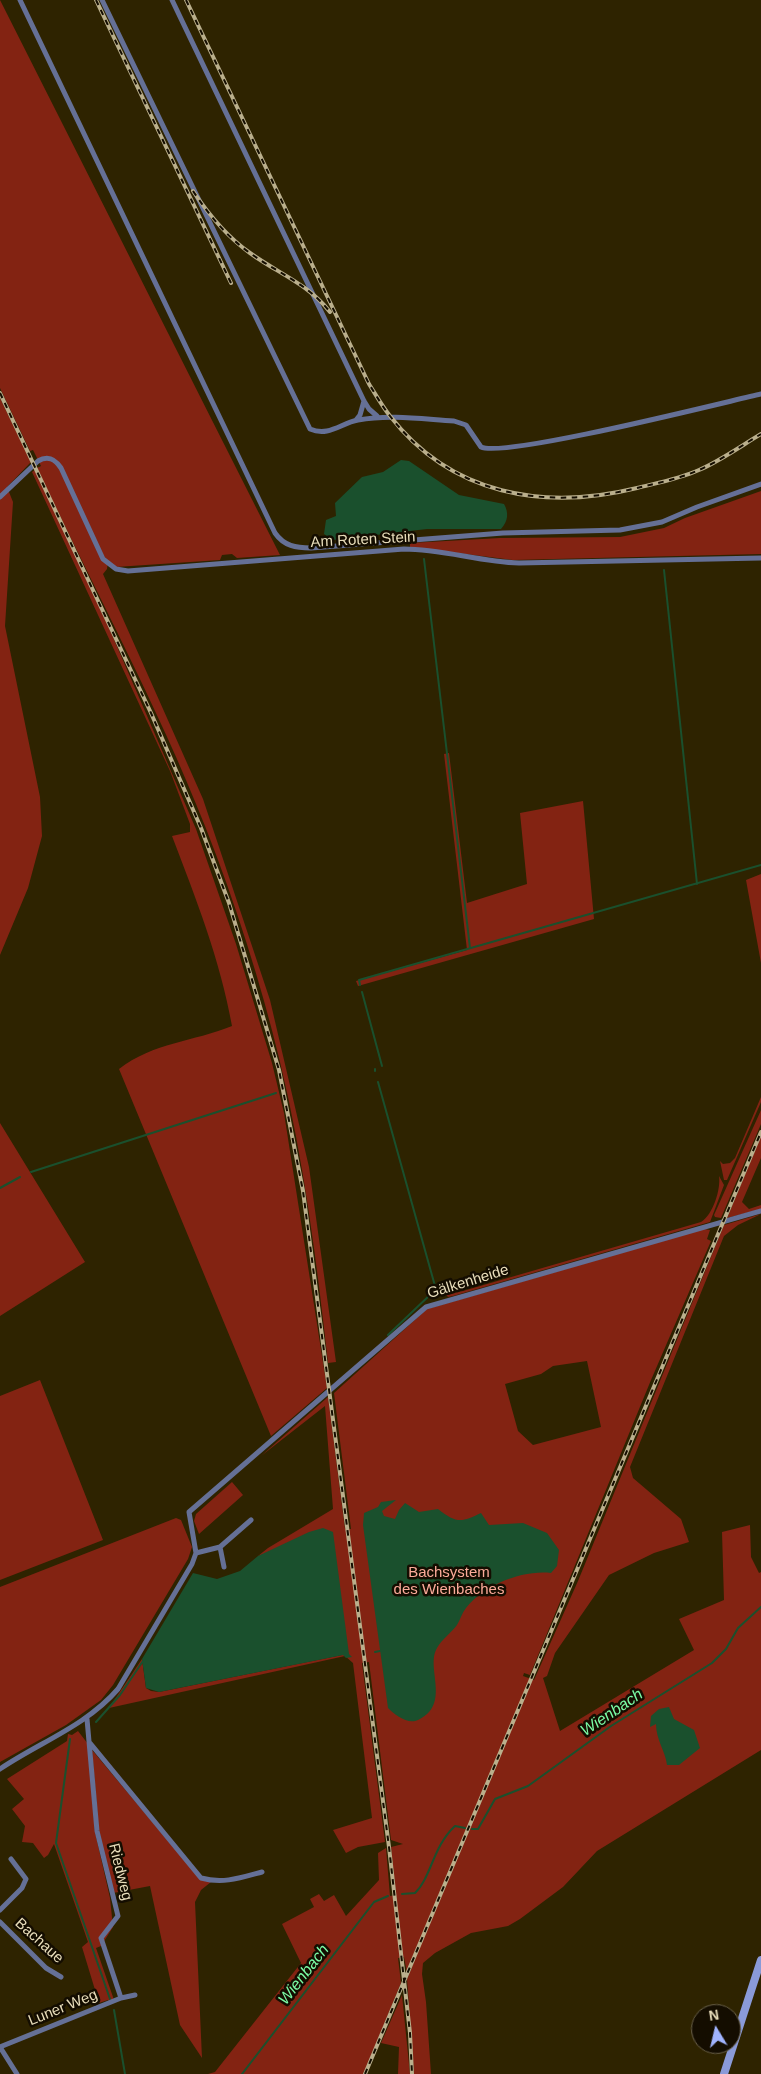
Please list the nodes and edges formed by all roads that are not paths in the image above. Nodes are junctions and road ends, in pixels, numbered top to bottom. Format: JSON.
{"nodes":[{"id":1,"x":20,"y":0,"type":"edge"},
{"id":2,"x":102,"y":0,"type":"edge"},
{"id":3,"x":172,"y":0,"type":"edge"},
{"id":4,"x":761,"y":394,"type":"edge"},
{"id":5,"x":364,"y":401,"type":"junction"},
{"id":6,"x":377,"y":416,"type":"junction"},
{"id":7,"x":356,"y":420,"type":"junction"},
{"id":8,"x":761,"y":484,"type":"edge"},
{"id":9,"x":0,"y":497,"type":"edge"},
{"id":10,"x":761,"y":558,"type":"edge"},
{"id":11,"x":761,"y":1211,"type":"edge"},
{"id":12,"x":251,"y":1520,"type":"dead end"},
{"id":13,"x":220,"y":1546,"type":"junction"},
{"id":14,"x":196,"y":1553,"type":"junction"},
{"id":15,"x":224,"y":1567,"type":"dead end"},
{"id":16,"x":87,"y":1719,"type":"junction"},
{"id":17,"x":77,"y":1724,"type":"junction"},
{"id":18,"x":87,"y":1733,"type":"junction"},
{"id":19,"x":90,"y":1743,"type":"junction"},
{"id":20,"x":0,"y":1769,"type":"edge"},
{"id":21,"x":11,"y":1859,"type":"dead end"},
{"id":22,"x":262,"y":1872,"type":"dead end"},
{"id":23,"x":0,"y":1910,"type":"edge"},
{"id":24,"x":0,"y":1922,"type":"edge"},
{"id":25,"x":761,"y":1960,"type":"edge"},
{"id":26,"x":61,"y":1976,"type":"dead end"},
{"id":27,"x":135,"y":1995,"type":"dead end"},
{"id":28,"x":121,"y":1998,"type":"junction"},
{"id":29,"x":0,"y":2047,"type":"edge"},
{"id":30,"x":6,"y":2057,"type":"junction"},
{"id":31,"x":0,"y":2060,"type":"edge"},
{"id":32,"x":17,"y":2074,"type":"edge"},
{"id":33,"x":724,"y":2074,"type":"edge"}],
"edges":[{"from":1,"to":8,"type":"street"},
{"from":2,"to":7,"type":"street"},
{"from":3,"to":5,"type":"street"},
{"from":4,"to":6,"type":"street"},
{"from":5,"to":6,"type":"street"},
{"from":5,"to":7,"type":"street"},
{"from":6,"to":7,"type":"street"},
{"from":9,"to":10,"type":"street","name":"Am Roten Stein"},
{"from":11,"to":14,"type":"street","name":"Gälkenheide"},
{"from":12,"to":13,"type":"street"},
{"from":13,"to":14,"type":"street"},
{"from":13,"to":15,"type":"street"},
{"from":14,"to":16,"type":"street"},
{"from":16,"to":17,"type":"street"},
{"from":16,"to":18,"type":"street","name":"Riedweg"},
{"from":17,"to":18,"type":"street"},
{"from":17,"to":20,"type":"street"},
{"from":18,"to":19,"type":"street","name":"Riedweg"},
{"from":19,"to":22,"type":"street","name":"Riedweg"},
{"from":19,"to":28,"type":"street","name":"Riedweg"},
{"from":21,"to":23,"type":"street"},
{"from":24,"to":26,"type":"street","name":"Bachaue"},
{"from":25,"to":33,"type":"street"},
{"from":27,"to":28,"type":"street","name":"Luner Weg"},
{"from":28,"to":29,"type":"street","name":"Luner Weg"},
{"from":29,"to":30,"type":"street","name":"Luner Weg"},
{"from":30,"to":31,"type":"street"},
{"from":30,"to":32,"type":"street","name":"Luner Weg"}]}
